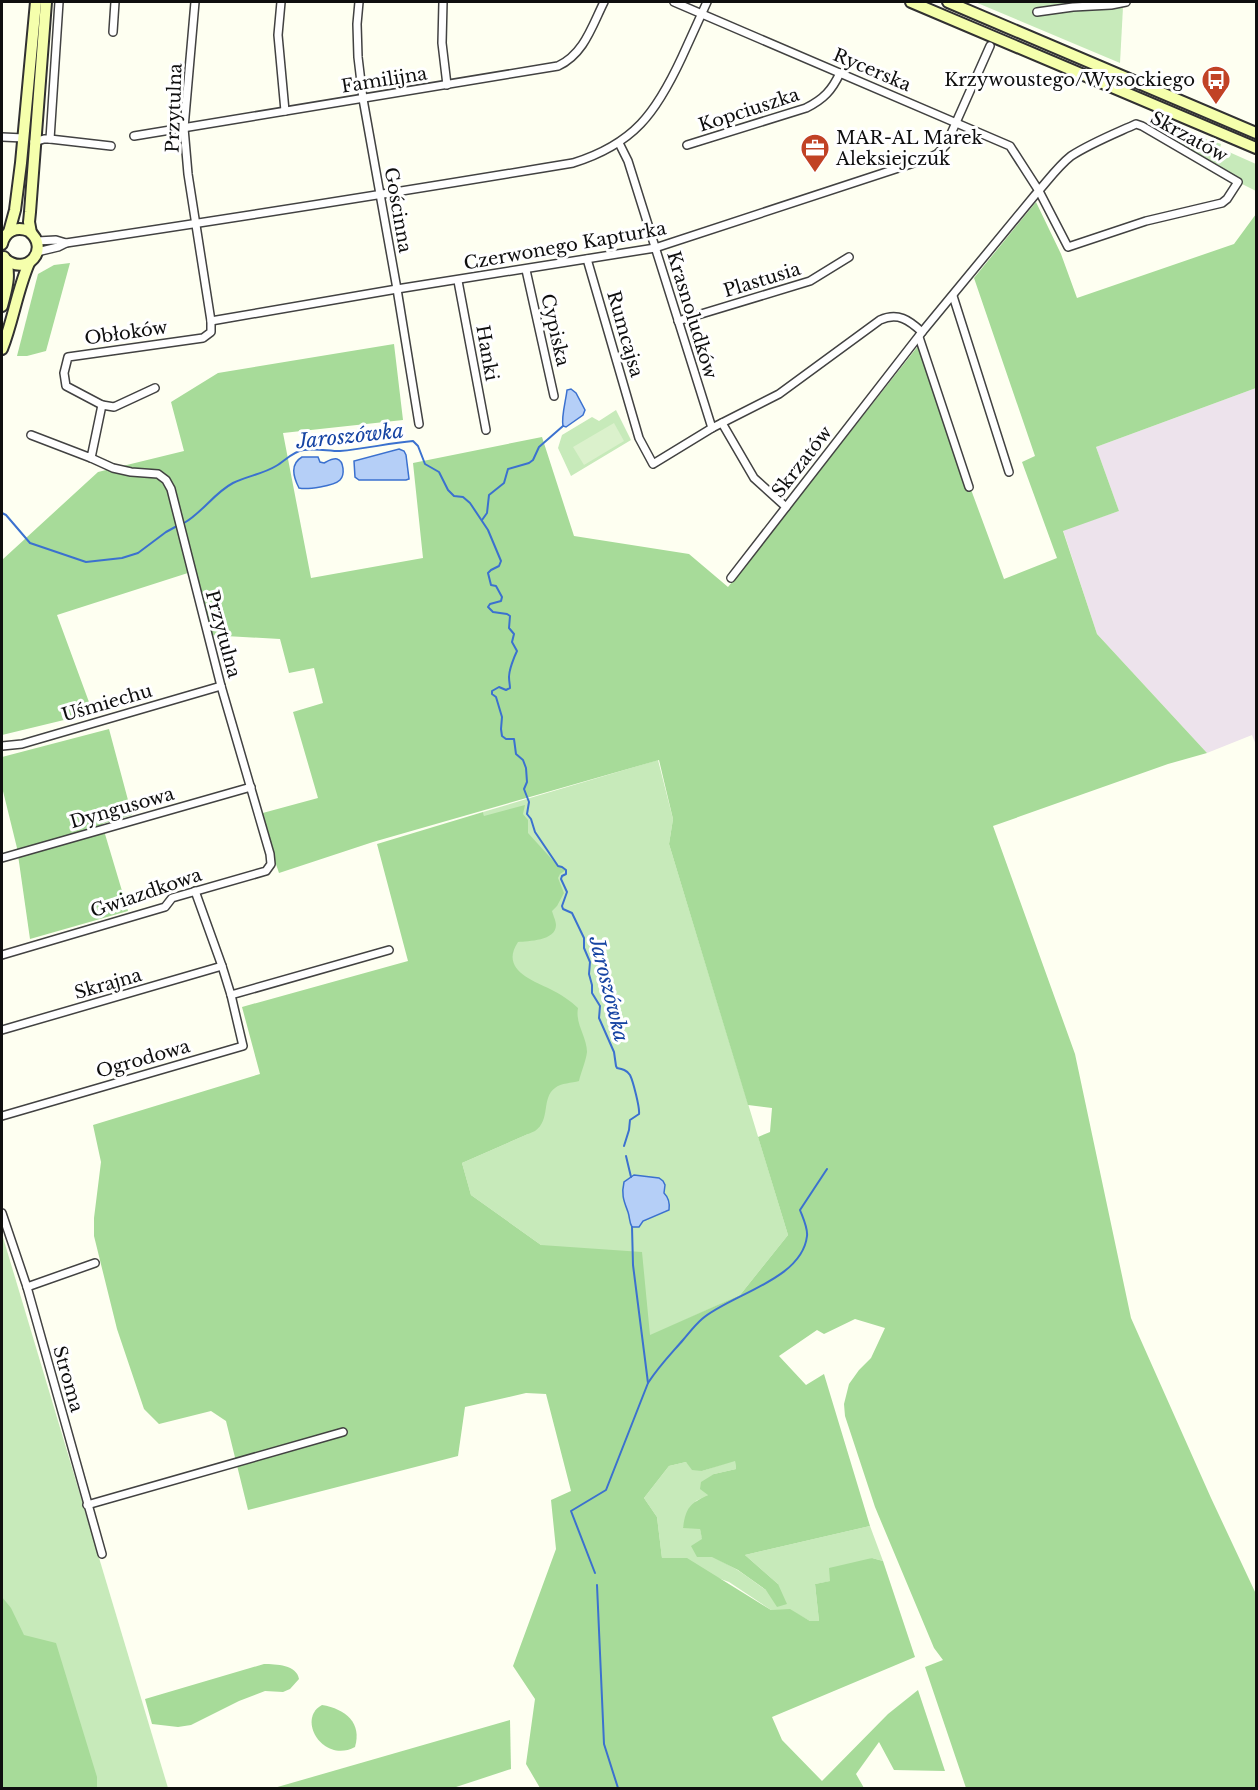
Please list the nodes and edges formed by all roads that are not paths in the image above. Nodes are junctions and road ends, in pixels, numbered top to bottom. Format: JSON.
{"nodes":[{"id":1,"x":36,"y":2,"type":"edge"},
{"id":2,"x":46,"y":2,"type":"edge"},
{"id":3,"x":60,"y":2,"type":"edge"},
{"id":4,"x":115,"y":2,"type":"edge"},
{"id":5,"x":195,"y":2,"type":"edge"},
{"id":6,"x":281,"y":2,"type":"edge"},
{"id":7,"x":359,"y":2,"type":"edge"},
{"id":8,"x":443,"y":2,"type":"edge"},
{"id":9,"x":604,"y":2,"type":"edge"},
{"id":10,"x":674,"y":2,"type":"edge"},
{"id":11,"x":707,"y":2,"type":"edge"},
{"id":12,"x":911,"y":2,"type":"edge"},
{"id":13,"x":943,"y":2,"type":"edge"},
{"id":14,"x":948,"y":2,"type":"edge"},
{"id":15,"x":1126,"y":2,"type":"edge"},
{"id":16,"x":932,"y":10,"type":"junction"},
{"id":17,"x":1037,"y":12,"type":"dead end"},
{"id":18,"x":701,"y":14,"type":"junction"},
{"id":19,"x":113,"y":32,"type":"dead end"},
{"id":20,"x":990,"y":46,"type":"dead end"},
{"id":21,"x":840,"y":73,"type":"junction"},
{"id":22,"x":447,"y":85,"type":"junction"},
{"id":23,"x":363,"y":99,"type":"junction"},
{"id":24,"x":285,"y":111,"type":"junction"},
{"id":25,"x":956,"y":123,"type":"junction"},
{"id":26,"x":184,"y":128,"type":"junction"},
{"id":27,"x":1257,"y":133,"type":"edge"},
{"id":28,"x":134,"y":136,"type":"dead end"},
{"id":29,"x":2,"y":137,"type":"edge"},
{"id":30,"x":50,"y":139,"type":"junction"},
{"id":31,"x":29,"y":140,"type":"junction"},
{"id":32,"x":619,"y":143,"type":"junction"},
{"id":33,"x":687,"y":145,"type":"dead end"},
{"id":34,"x":111,"y":146,"type":"dead end"},
{"id":35,"x":1257,"y":148,"type":"edge"},
{"id":36,"x":1038,"y":191,"type":"junction"},
{"id":37,"x":380,"y":194,"type":"junction"},
{"id":38,"x":196,"y":224,"type":"junction"},
{"id":39,"x":9,"y":232,"type":"junction"},
{"id":40,"x":35,"y":242,"type":"junction"},
{"id":41,"x":656,"y":248,"type":"junction"},
{"id":42,"x":2,"y":250,"type":"edge"},
{"id":43,"x":849,"y":257,"type":"dead end"},
{"id":44,"x":587,"y":259,"type":"junction"},
{"id":45,"x":29,"y":263,"type":"junction"},
{"id":46,"x":526,"y":270,"type":"junction"},
{"id":47,"x":458,"y":281,"type":"junction"},
{"id":48,"x":397,"y":289,"type":"junction"},
{"id":49,"x":953,"y":296,"type":"junction"},
{"id":50,"x":2,"y":306,"type":"edge"},
{"id":51,"x":211,"y":321,"type":"junction"},
{"id":52,"x":678,"y":321,"type":"junction"},
{"id":53,"x":921,"y":334,"type":"junction"},
{"id":54,"x":2,"y":349,"type":"edge"},
{"id":55,"x":155,"y":388,"type":"dead end"},
{"id":56,"x":554,"y":396,"type":"dead end"},
{"id":57,"x":102,"y":405,"type":"junction"},
{"id":58,"x":722,"y":423,"type":"junction"},
{"id":59,"x":419,"y":424,"type":"dead end"},
{"id":60,"x":712,"y":429,"type":"junction"},
{"id":61,"x":486,"y":430,"type":"dead end"},
{"id":62,"x":31,"y":435,"type":"dead end"},
{"id":63,"x":91,"y":458,"type":"junction"},
{"id":64,"x":1010,"y":472,"type":"dead end"},
{"id":65,"x":969,"y":488,"type":"dead end"},
{"id":66,"x":786,"y":507,"type":"junction"},
{"id":67,"x":731,"y":578,"type":"dead end"},
{"id":68,"x":221,"y":686,"type":"junction"},
{"id":69,"x":2,"y":746,"type":"edge"},
{"id":70,"x":251,"y":787,"type":"junction"},
{"id":71,"x":2,"y":858,"type":"edge"},
{"id":72,"x":266,"y":871,"type":"joint"},
{"id":73,"x":195,"y":891,"type":"junction"},
{"id":74,"x":389,"y":951,"type":"dead end"},
{"id":75,"x":2,"y":955,"type":"edge"},
{"id":76,"x":222,"y":966,"type":"junction"},
{"id":77,"x":231,"y":995,"type":"junction"},
{"id":78,"x":2,"y":1029,"type":"edge"},
{"id":79,"x":2,"y":1116,"type":"edge"},
{"id":80,"x":2,"y":1213,"type":"edge"},
{"id":81,"x":94,"y":1263,"type":"dead end"},
{"id":82,"x":27,"y":1287,"type":"junction"},
{"id":83,"x":343,"y":1432,"type":"dead end"},
{"id":84,"x":87,"y":1505,"type":"junction"},
{"id":85,"x":102,"y":1554,"type":"dead end"}],
"edges":[{"from":1,"to":31,"type":"main road"},
{"from":2,"to":31,"type":"main road"},
{"from":3,"to":30,"type":"street"},
{"from":4,"to":19,"type":"street"},
{"from":5,"to":26,"type":"street","name":"Przytulna"},
{"from":6,"to":24,"type":"street"},
{"from":7,"to":23,"type":"street","name":"Gościnna"},
{"from":8,"to":22,"type":"street"},
{"from":9,"to":22,"type":"street","name":"Familijna"},
{"from":10,"to":18,"type":"street","name":"Rycerska"},
{"from":11,"to":18,"type":"street"},
{"from":12,"to":16,"type":"main road"},
{"from":13,"to":16,"type":"main road"},
{"from":14,"to":27,"type":"main road"},
{"from":15,"to":17,"type":"street"},
{"from":16,"to":35,"type":"main road"},
{"from":18,"to":21,"type":"street","name":"Rycerska"},
{"from":18,"to":32,"type":"street"},
{"from":20,"to":25,"type":"street","name":"Czerwonego Kapturka"},
{"from":21,"to":25,"type":"street","name":"Rycerska"},
{"from":21,"to":33,"type":"street","name":"Kopciuszka"},
{"from":22,"to":23,"type":"street","name":"Familijna"},
{"from":23,"to":24,"type":"street","name":"Familijna"},
{"from":23,"to":37,"type":"street","name":"Gościnna"},
{"from":24,"to":26,"type":"street","name":"Familijna"},
{"from":25,"to":36,"type":"street","name":"Rycerska"},
{"from":25,"to":41,"type":"street","name":"Czerwonego Kapturka"},
{"from":26,"to":28,"type":"street","name":"Familijna"},
{"from":26,"to":38,"type":"street","name":"Przytulna"},
{"from":29,"to":31,"type":"street"},
{"from":30,"to":31,"type":"street"},
{"from":30,"to":34,"type":"street"},
{"from":31,"to":39,"type":"main road"},
{"from":31,"to":40,"type":"main road"},
{"from":32,"to":37,"type":"street"},
{"from":32,"to":41,"type":"street","name":"Krasnoludków"},
{"from":36,"to":36,"type":"street","name":"Skrzatów"},
{"from":36,"to":49,"type":"street","name":"Skrzatów"},
{"from":37,"to":38,"type":"street"},
{"from":37,"to":48,"type":"street","name":"Gościnna"},
{"from":38,"to":40,"type":"street"},
{"from":38,"to":51,"type":"street","name":"Przytulna"},
{"from":39,"to":40,"type":"main road"},
{"from":39,"to":42,"type":"main road"},
{"from":40,"to":45,"type":"main road"},
{"from":41,"to":44,"type":"street","name":"Czerwonego Kapturka"},
{"from":41,"to":52,"type":"street","name":"Krasnoludków"},
{"from":42,"to":45,"type":"main road"},
{"from":42,"to":50,"type":"main road"},
{"from":43,"to":52,"type":"street","name":"Plastusia"},
{"from":44,"to":46,"type":"street","name":"Czerwonego Kapturka"},
{"from":44,"to":60,"type":"street","name":"Rumcajsa"},
{"from":45,"to":54,"type":"main road"},
{"from":46,"to":47,"type":"street","name":"Czerwonego Kapturka"},
{"from":46,"to":56,"type":"street","name":"Cypiska"},
{"from":47,"to":48,"type":"street","name":"Czerwonego Kapturka"},
{"from":47,"to":61,"type":"street","name":"Hanki"},
{"from":48,"to":51,"type":"street","name":"Czerwonego Kapturka"},
{"from":48,"to":59,"type":"street","name":"Gościnna"},
{"from":49,"to":53,"type":"street","name":"Skrzatów"},
{"from":49,"to":64,"type":"street"},
{"from":51,"to":57,"type":"street","name":"Obłoków"},
{"from":52,"to":60,"type":"street","name":"Krasnoludków"},
{"from":53,"to":58,"type":"street"},
{"from":53,"to":65,"type":"street"},
{"from":53,"to":66,"type":"street","name":"Skrzatów"},
{"from":55,"to":57,"type":"street"},
{"from":57,"to":63,"type":"street"},
{"from":58,"to":60,"type":"street"},
{"from":58,"to":66,"type":"street"},
{"from":62,"to":63,"type":"street"},
{"from":63,"to":68,"type":"street","name":"Przytulna"},
{"from":66,"to":67,"type":"street","name":"Skrzatów"},
{"from":68,"to":69,"type":"street","name":"Uśmiechu"},
{"from":68,"to":70,"type":"street","name":"Przytulna"},
{"from":70,"to":71,"type":"street","name":"Dyngusowa"},
{"from":70,"to":72,"type":"street","name":"Przytulna"},
{"from":72,"to":73,"type":"street","name":"Gwiazdkowa"},
{"from":73,"to":75,"type":"street","name":"Gwiazdkowa"},
{"from":73,"to":76,"type":"street","name":"Ogrodowa"},
{"from":74,"to":77,"type":"street"},
{"from":76,"to":77,"type":"street","name":"Ogrodowa"},
{"from":76,"to":78,"type":"street","name":"Skrajna"},
{"from":77,"to":79,"type":"street","name":"Ogrodowa"},
{"from":80,"to":82,"type":"street","name":"Stroma"},
{"from":81,"to":82,"type":"street"},
{"from":82,"to":84,"type":"street","name":"Stroma"},
{"from":83,"to":84,"type":"street"},
{"from":84,"to":85,"type":"street","name":"Stroma"}]}
